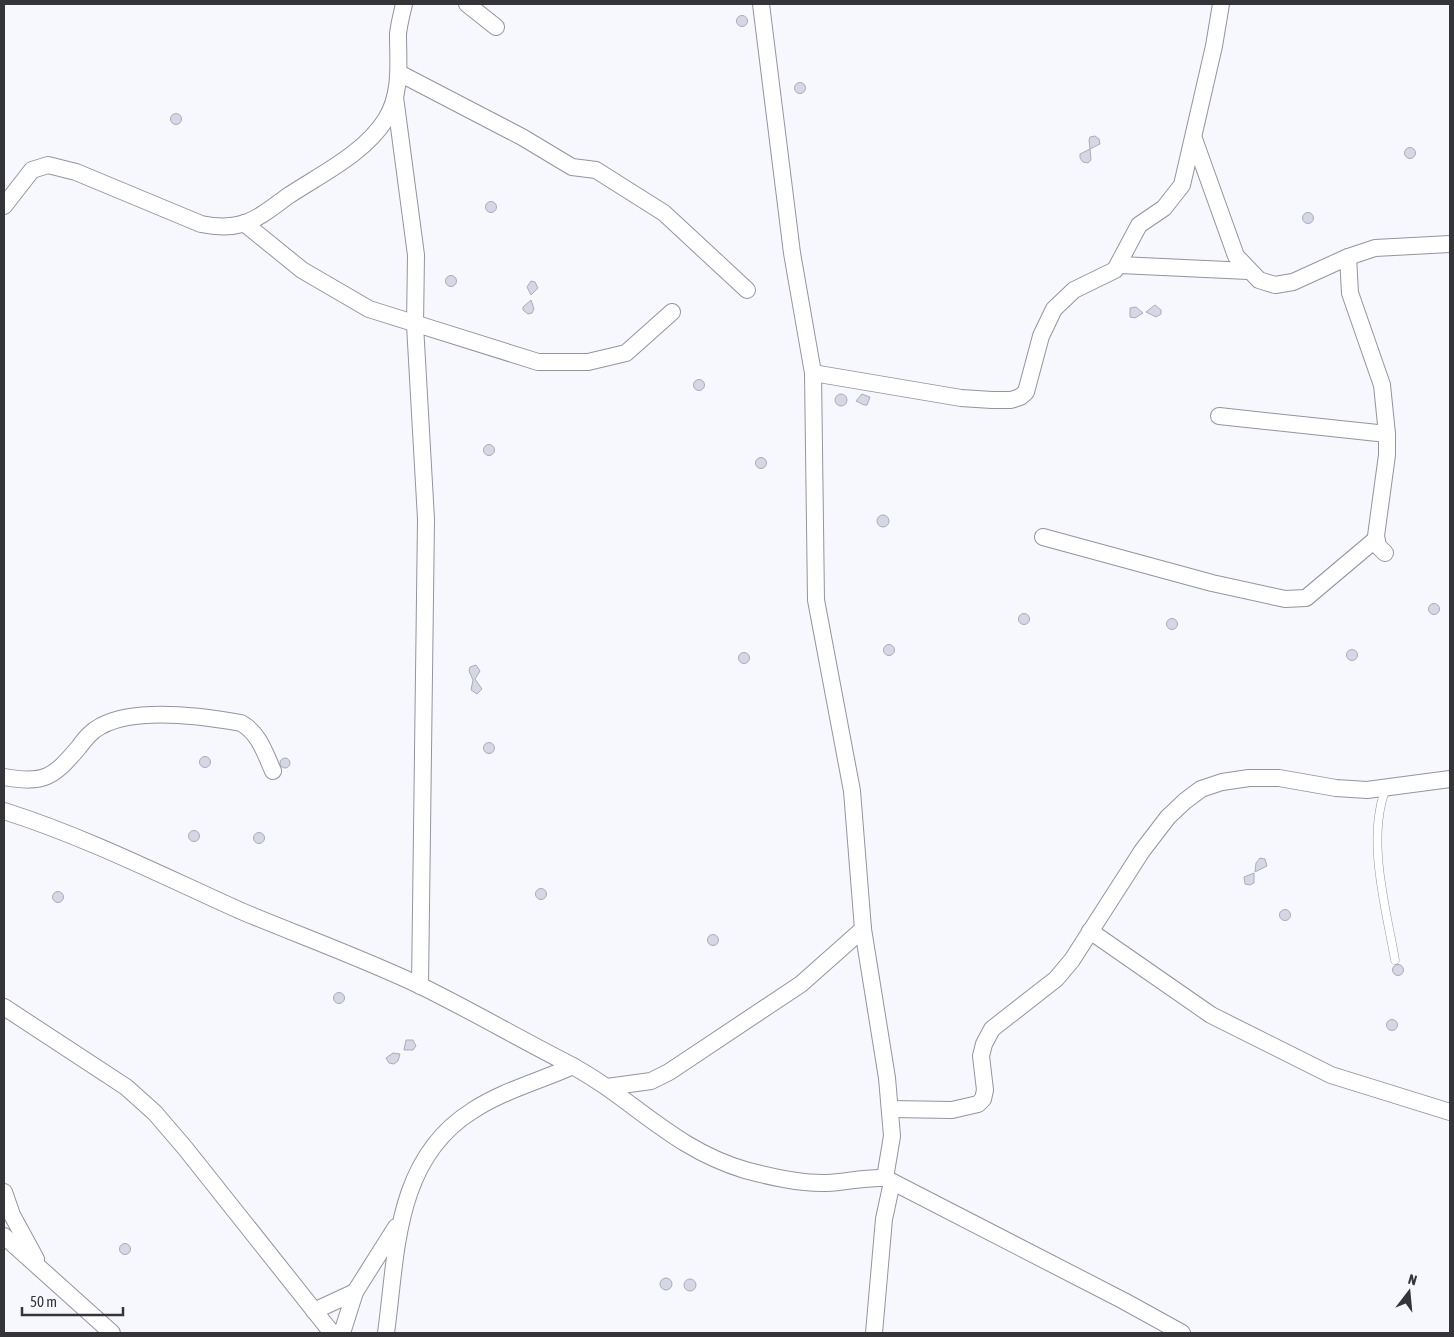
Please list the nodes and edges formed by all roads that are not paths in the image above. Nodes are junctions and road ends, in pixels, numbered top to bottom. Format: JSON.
{"nodes":[{"id":1,"x":404,"y":4,"type":"edge"},
{"id":2,"x":467,"y":4,"type":"edge"},
{"id":3,"x":761,"y":4,"type":"edge"},
{"id":4,"x":1220,"y":4,"type":"edge"},
{"id":5,"x":496,"y":26,"type":"dead end"},
{"id":6,"x":399,"y":73,"type":"junction"},
{"id":7,"x":395,"y":97,"type":"junction"},
{"id":8,"x":1194,"y":139,"type":"junction"},
{"id":9,"x":4,"y":206,"type":"edge"},
{"id":10,"x":244,"y":223,"type":"junction"},
{"id":11,"x":1450,"y":244,"type":"edge"},
{"id":12,"x":1348,"y":257,"type":"junction"},
{"id":13,"x":1120,"y":265,"type":"junction"},
{"id":14,"x":1248,"y":271,"type":"junction"},
{"id":15,"x":747,"y":290,"type":"dead end"},
{"id":16,"x":672,"y":312,"type":"dead end"},
{"id":17,"x":415,"y":325,"type":"junction"},
{"id":18,"x":813,"y":373,"type":"junction"},
{"id":19,"x":1219,"y":416,"type":"dead end"},
{"id":20,"x":1387,"y":434,"type":"junction"},
{"id":21,"x":1043,"y":537,"type":"dead end"},
{"id":22,"x":273,"y":771,"type":"dead end"},
{"id":23,"x":4,"y":777,"type":"edge"},
{"id":24,"x":1450,"y":778,"type":"edge"},
{"id":25,"x":1386,"y":788,"type":"junction"},
{"id":26,"x":4,"y":812,"type":"edge"},
{"id":27,"x":862,"y":929,"type":"junction"},
{"id":28,"x":1090,"y":931,"type":"junction"},
{"id":29,"x":1395,"y":960,"type":"dead end"},
{"id":30,"x":420,"y":986,"type":"junction"},
{"id":31,"x":4,"y":1007,"type":"edge"},
{"id":32,"x":573,"y":1066,"type":"junction"},
{"id":33,"x":607,"y":1087,"type":"junction"},
{"id":34,"x":890,"y":1109,"type":"junction"},
{"id":35,"x":1450,"y":1112,"type":"edge"},
{"id":36,"x":888,"y":1180,"type":"junction"},
{"id":37,"x":4,"y":1192,"type":"edge"},
{"id":38,"x":399,"y":1224,"type":"junction"},
{"id":39,"x":4,"y":1236,"type":"edge"},
{"id":40,"x":41,"y":1268,"type":"junction"},
{"id":41,"x":355,"y":1292,"type":"junction"},
{"id":42,"x":314,"y":1311,"type":"junction"},
{"id":43,"x":112,"y":1333,"type":"edge"},
{"id":44,"x":332,"y":1333,"type":"edge"},
{"id":45,"x":342,"y":1333,"type":"edge"},
{"id":46,"x":386,"y":1333,"type":"edge"},
{"id":47,"x":874,"y":1333,"type":"edge"},
{"id":48,"x":1182,"y":1333,"type":"edge"}],
"edges":[{"from":1,"to":6,"type":"street"},
{"from":2,"to":5,"type":"street"},
{"from":3,"to":18,"type":"street"},
{"from":4,"to":8,"type":"street"},
{"from":6,"to":7,"type":"street"},
{"from":6,"to":15,"type":"street"},
{"from":7,"to":10,"type":"street"},
{"from":7,"to":17,"type":"street"},
{"from":8,"to":13,"type":"street"},
{"from":8,"to":14,"type":"street"},
{"from":9,"to":10,"type":"street"},
{"from":10,"to":17,"type":"street"},
{"from":11,"to":12,"type":"street"},
{"from":12,"to":14,"type":"street"},
{"from":12,"to":20,"type":"street"},
{"from":13,"to":14,"type":"street"},
{"from":13,"to":18,"type":"street"},
{"from":16,"to":17,"type":"street"},
{"from":17,"to":30,"type":"street"},
{"from":18,"to":27,"type":"street"},
{"from":19,"to":20,"type":"street"},
{"from":20,"to":21,"type":"street"},
{"from":22,"to":23,"type":"street"},
{"from":24,"to":25,"type":"street"},
{"from":25,"to":28,"type":"street"},
{"from":25,"to":29,"type":"lane"},
{"from":26,"to":30,"type":"street"},
{"from":27,"to":33,"type":"street"},
{"from":27,"to":34,"type":"street"},
{"from":28,"to":34,"type":"street"},
{"from":28,"to":35,"type":"street"},
{"from":30,"to":32,"type":"street"},
{"from":31,"to":42,"type":"street"},
{"from":32,"to":33,"type":"street"},
{"from":32,"to":38,"type":"street"},
{"from":33,"to":36,"type":"street"},
{"from":34,"to":36,"type":"street"},
{"from":36,"to":47,"type":"street"},
{"from":36,"to":48,"type":"street"},
{"from":37,"to":40,"type":"street"},
{"from":38,"to":41,"type":"street"},
{"from":38,"to":46,"type":"street"},
{"from":39,"to":40,"type":"street"},
{"from":40,"to":43,"type":"street"},
{"from":41,"to":42,"type":"street"},
{"from":41,"to":45,"type":"street"},
{"from":42,"to":44,"type":"street"}]}
